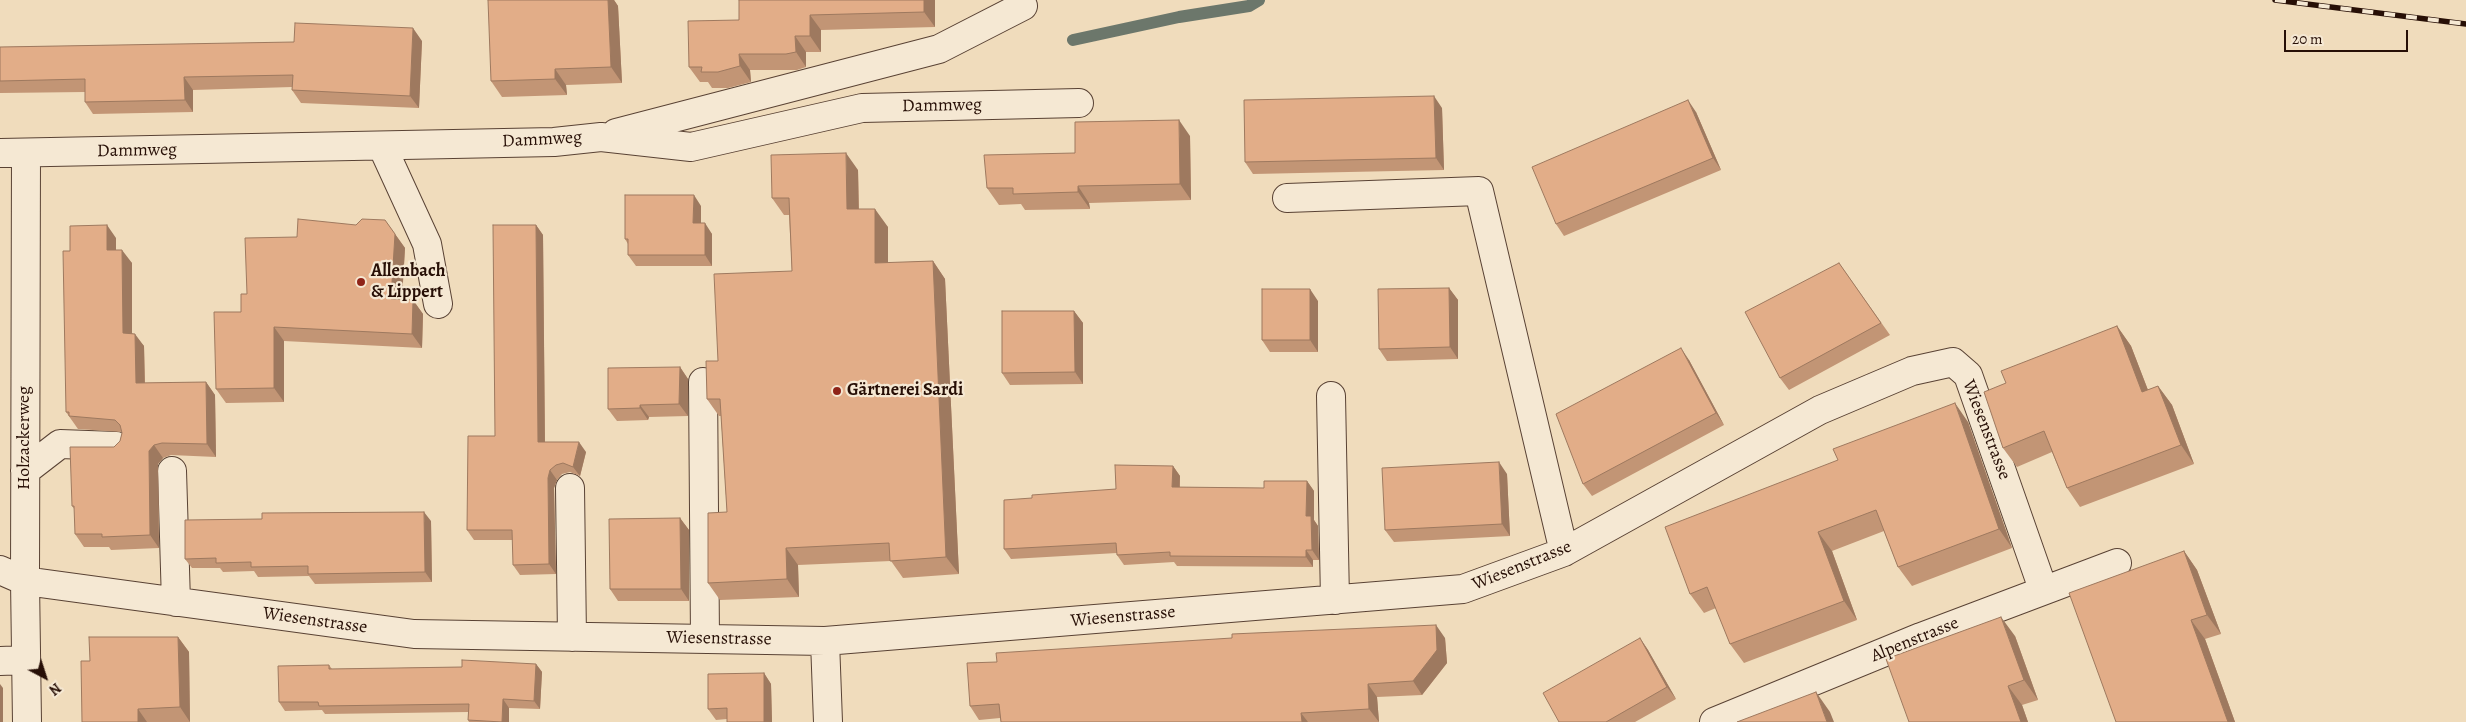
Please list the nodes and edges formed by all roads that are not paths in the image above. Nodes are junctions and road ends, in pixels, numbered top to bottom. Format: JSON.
{"nodes":[{"id":1,"x":1023,"y":6,"type":"dead end"},
{"id":2,"x":1079,"y":103,"type":"dead end"},
{"id":3,"x":601,"y":136,"type":"junction"},
{"id":4,"x":382,"y":146,"type":"junction"},
{"id":5,"x":13,"y":153,"type":"edge"},
{"id":6,"x":1287,"y":198,"type":"dead end"},
{"id":7,"x":438,"y":304,"type":"dead end"},
{"id":8,"x":703,"y":382,"type":"dead end"},
{"id":9,"x":1331,"y":396,"type":"dead end"},
{"id":10,"x":116,"y":446,"type":"edge"},
{"id":11,"x":172,"y":471,"type":"dead end"},
{"id":12,"x":25,"y":472,"type":"junction"},
{"id":13,"x":570,"y":488,"type":"dead end"},
{"id":14,"x":1564,"y":552,"type":"junction"},
{"id":15,"x":2117,"y":563,"type":"dead end"},
{"id":16,"x":0,"y":570,"type":"edge"},
{"id":17,"x":25,"y":581,"type":"junction"},
{"id":18,"x":2043,"y":589,"type":"junction"},
{"id":19,"x":1335,"y":600,"type":"junction"},
{"id":20,"x":176,"y":602,"type":"junction"},
{"id":21,"x":572,"y":637,"type":"junction"},
{"id":22,"x":705,"y":639,"type":"junction"},
{"id":23,"x":825,"y":641,"type":"junction"},
{"id":24,"x":13,"y":661,"type":"edge"},
{"id":25,"x":27,"y":722,"type":"edge"},
{"id":26,"x":828,"y":722,"type":"edge"},
{"id":27,"x":1714,"y":722,"type":"edge"}],
"edges":[{"from":1,"to":3,"type":"street"},
{"from":2,"to":3,"type":"street","name":"Dammweg"},
{"from":3,"to":4,"type":"street","name":"Dammweg"},
{"from":4,"to":5,"type":"street","name":"Dammweg"},
{"from":4,"to":7,"type":"street"},
{"from":5,"to":12,"type":"street","name":"Holzackerweg"},
{"from":6,"to":14,"type":"street"},
{"from":8,"to":22,"type":"street"},
{"from":9,"to":19,"type":"street"},
{"from":10,"to":12,"type":"street"},
{"from":11,"to":20,"type":"street"},
{"from":12,"to":17,"type":"street","name":"Holzackerweg"},
{"from":13,"to":21,"type":"street"},
{"from":14,"to":18,"type":"street","name":"Wiesenstrasse"},
{"from":14,"to":19,"type":"street","name":"Wiesenstrasse"},
{"from":15,"to":18,"type":"street","name":"Alpenstrasse"},
{"from":16,"to":17,"type":"street","name":"Wiesenstrasse"},
{"from":17,"to":20,"type":"street","name":"Wiesenstrasse"},
{"from":17,"to":24,"type":"street","name":"Holzackerweg"},
{"from":18,"to":27,"type":"street","name":"Alpenstrasse"},
{"from":19,"to":23,"type":"street","name":"Wiesenstrasse"},
{"from":20,"to":21,"type":"street","name":"Wiesenstrasse"},
{"from":21,"to":22,"type":"street","name":"Wiesenstrasse"},
{"from":22,"to":23,"type":"street","name":"Wiesenstrasse"},
{"from":23,"to":26,"type":"street"},
{"from":24,"to":25,"type":"street","name":"Holzackerweg"}]}
